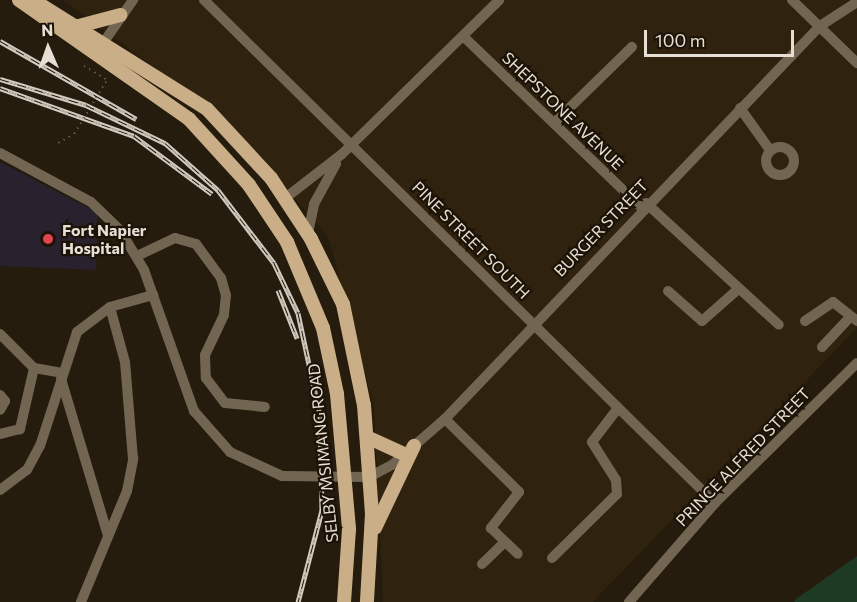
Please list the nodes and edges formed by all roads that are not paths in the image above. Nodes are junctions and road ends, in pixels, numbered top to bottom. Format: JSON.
{"nodes":[{"id":1,"x":19,"y":0,"type":"edge"},
{"id":2,"x":33,"y":0,"type":"edge"},
{"id":3,"x":133,"y":0,"type":"edge"},
{"id":4,"x":204,"y":0,"type":"edge"},
{"id":5,"x":792,"y":0,"type":"edge"},
{"id":6,"x":497,"y":1,"type":"edge"},
{"id":7,"x":857,"y":2,"type":"edge"},
{"id":8,"x":120,"y":15,"type":"junction"},
{"id":9,"x":820,"y":26,"type":"junction"},
{"id":10,"x":75,"y":27,"type":"junction"},
{"id":11,"x":463,"y":36,"type":"junction"},
{"id":12,"x":632,"y":47,"type":"dead end"},
{"id":13,"x":99,"y":48,"type":"junction"},
{"id":14,"x":857,"y":63,"type":"edge"},
{"id":15,"x":740,"y":108,"type":"junction"},
{"id":16,"x":554,"y":123,"type":"junction"},
{"id":17,"x":353,"y":143,"type":"junction"},
{"id":18,"x":771,"y":150,"type":"dead end"},
{"id":19,"x":0,"y":153,"type":"edge"},
{"id":20,"x":342,"y":154,"type":"junction"},
{"id":21,"x":284,"y":199,"type":"junction"},
{"id":22,"x":644,"y":205,"type":"junction"},
{"id":23,"x":308,"y":234,"type":"junction"},
{"id":24,"x":137,"y":256,"type":"junction"},
{"id":25,"x":668,"y":291,"type":"dead end"},
{"id":26,"x":736,"y":291,"type":"junction"},
{"id":27,"x":153,"y":296,"type":"junction"},
{"id":28,"x":110,"y":308,"type":"junction"},
{"id":29,"x":854,"y":319,"type":"edge"},
{"id":30,"x":805,"y":321,"type":"dead end"},
{"id":31,"x":531,"y":322,"type":"junction"},
{"id":32,"x":779,"y":325,"type":"dead end"},
{"id":33,"x":0,"y":334,"type":"edge"},
{"id":34,"x":822,"y":347,"type":"dead end"},
{"id":35,"x":857,"y":363,"type":"edge"},
{"id":36,"x":34,"y":368,"type":"junction"},
{"id":37,"x":61,"y":376,"type":"junction"},
{"id":38,"x":0,"y":395,"type":"edge"},
{"id":39,"x":265,"y":407,"type":"dead end"},
{"id":40,"x":618,"y":408,"type":"junction"},
{"id":41,"x":0,"y":410,"type":"edge"},
{"id":42,"x":445,"y":418,"type":"junction"},
{"id":43,"x":0,"y":434,"type":"edge"},
{"id":44,"x":367,"y":437,"type":"junction"},
{"id":45,"x":409,"y":450,"type":"junction"},
{"id":46,"x":369,"y":477,"type":"junction"},
{"id":47,"x":344,"y":480,"type":"junction"},
{"id":48,"x":0,"y":490,"type":"edge"},
{"id":49,"x":715,"y":503,"type":"junction"},
{"id":50,"x":108,"y":536,"type":"junction"},
{"id":51,"x":371,"y":537,"type":"junction"},
{"id":52,"x":504,"y":543,"type":"junction"},
{"id":53,"x":518,"y":554,"type":"dead end"},
{"id":54,"x":552,"y":558,"type":"dead end"},
{"id":55,"x":482,"y":564,"type":"dead end"},
{"id":56,"x":81,"y":602,"type":"edge"},
{"id":57,"x":344,"y":602,"type":"edge"},
{"id":58,"x":367,"y":602,"type":"edge"},
{"id":59,"x":629,"y":602,"type":"edge"}],
"edges":[{"from":1,"to":13,"type":"main road","name":"SELBY MSIMANG ROAD"},
{"from":2,"to":10,"type":"main road","name":"SELBY MSIMANG ROAD"},
{"from":3,"to":8,"type":"street"},
{"from":4,"to":17,"type":"street","name":"PINE STREET SOUTH"},
{"from":5,"to":9,"type":"street"},
{"from":6,"to":11,"type":"street"},
{"from":7,"to":9,"type":"street","name":"BURGER STREET"},
{"from":8,"to":10,"type":"main road"},
{"from":8,"to":13,"type":"street"},
{"from":9,"to":14,"type":"street"},
{"from":9,"to":15,"type":"street","name":"BURGER STREET"},
{"from":10,"to":13,"type":"main road","name":"SELBY MSIMANG ROAD"},
{"from":11,"to":16,"type":"street","name":"SHEPSTONE AVENUE"},
{"from":11,"to":17,"type":"street"},
{"from":12,"to":16,"type":"street"},
{"from":13,"to":21,"type":"main road","name":"SELBY MSIMANG ROAD"},
{"from":13,"to":47,"type":"main road","name":"SELBY MSIMANG ROAD"},
{"from":15,"to":18,"type":"street"},
{"from":15,"to":22,"type":"street","name":"BURGER STREET"},
{"from":16,"to":22,"type":"street","name":"SHEPSTONE AVENUE"},
{"from":17,"to":20,"type":"street"},
{"from":17,"to":31,"type":"street","name":"PINE STREET SOUTH"},
{"from":19,"to":24,"type":"street"},
{"from":20,"to":21,"type":"street"},
{"from":20,"to":23,"type":"street"},
{"from":21,"to":23,"type":"main road","name":"SELBY MSIMANG ROAD"},
{"from":22,"to":26,"type":"street","name":"SHEPSTONE AVENUE"},
{"from":22,"to":31,"type":"street","name":"BURGER STREET"},
{"from":23,"to":44,"type":"main road","name":"SELBY MSIMANG ROAD"},
{"from":24,"to":27,"type":"street"},
{"from":24,"to":39,"type":"street"},
{"from":25,"to":26,"type":"street"},
{"from":26,"to":32,"type":"street","name":"SHEPSTONE AVENUE"},
{"from":27,"to":28,"type":"street"},
{"from":27,"to":47,"type":"street"},
{"from":28,"to":37,"type":"street"},
{"from":28,"to":50,"type":"street"},
{"from":29,"to":30,"type":"street"},
{"from":29,"to":34,"type":"street"},
{"from":31,"to":40,"type":"street","name":"PINE STREET SOUTH"},
{"from":31,"to":42,"type":"street","name":"BURGER STREET"},
{"from":33,"to":36,"type":"street"},
{"from":35,"to":49,"type":"street","name":"PRINCE ALFRED STREET"},
{"from":36,"to":37,"type":"street"},
{"from":36,"to":43,"type":"street"},
{"from":37,"to":48,"type":"street"},
{"from":37,"to":50,"type":"street"},
{"from":38,"to":41,"type":"street"},
{"from":40,"to":49,"type":"street","name":"PINE STREET SOUTH"},
{"from":40,"to":54,"type":"street"},
{"from":42,"to":45,"type":"street","name":"BURGER STREET"},
{"from":42,"to":52,"type":"street"},
{"from":44,"to":45,"type":"main road"},
{"from":44,"to":46,"type":"main road","name":"SELBY MSIMANG ROAD"},
{"from":45,"to":46,"type":"street","name":"BURGER STREET"},
{"from":45,"to":51,"type":"main road"},
{"from":46,"to":47,"type":"street"},
{"from":46,"to":51,"type":"main road","name":"SELBY MSIMANG ROAD"},
{"from":47,"to":57,"type":"main road","name":"SELBY MSIMANG ROAD"},
{"from":49,"to":59,"type":"street","name":"PRINCE ALFRED STREET"},
{"from":50,"to":56,"type":"street"},
{"from":51,"to":58,"type":"main road","name":"SELBY MSIMANG ROAD"},
{"from":52,"to":53,"type":"street"},
{"from":52,"to":55,"type":"street"}]}
